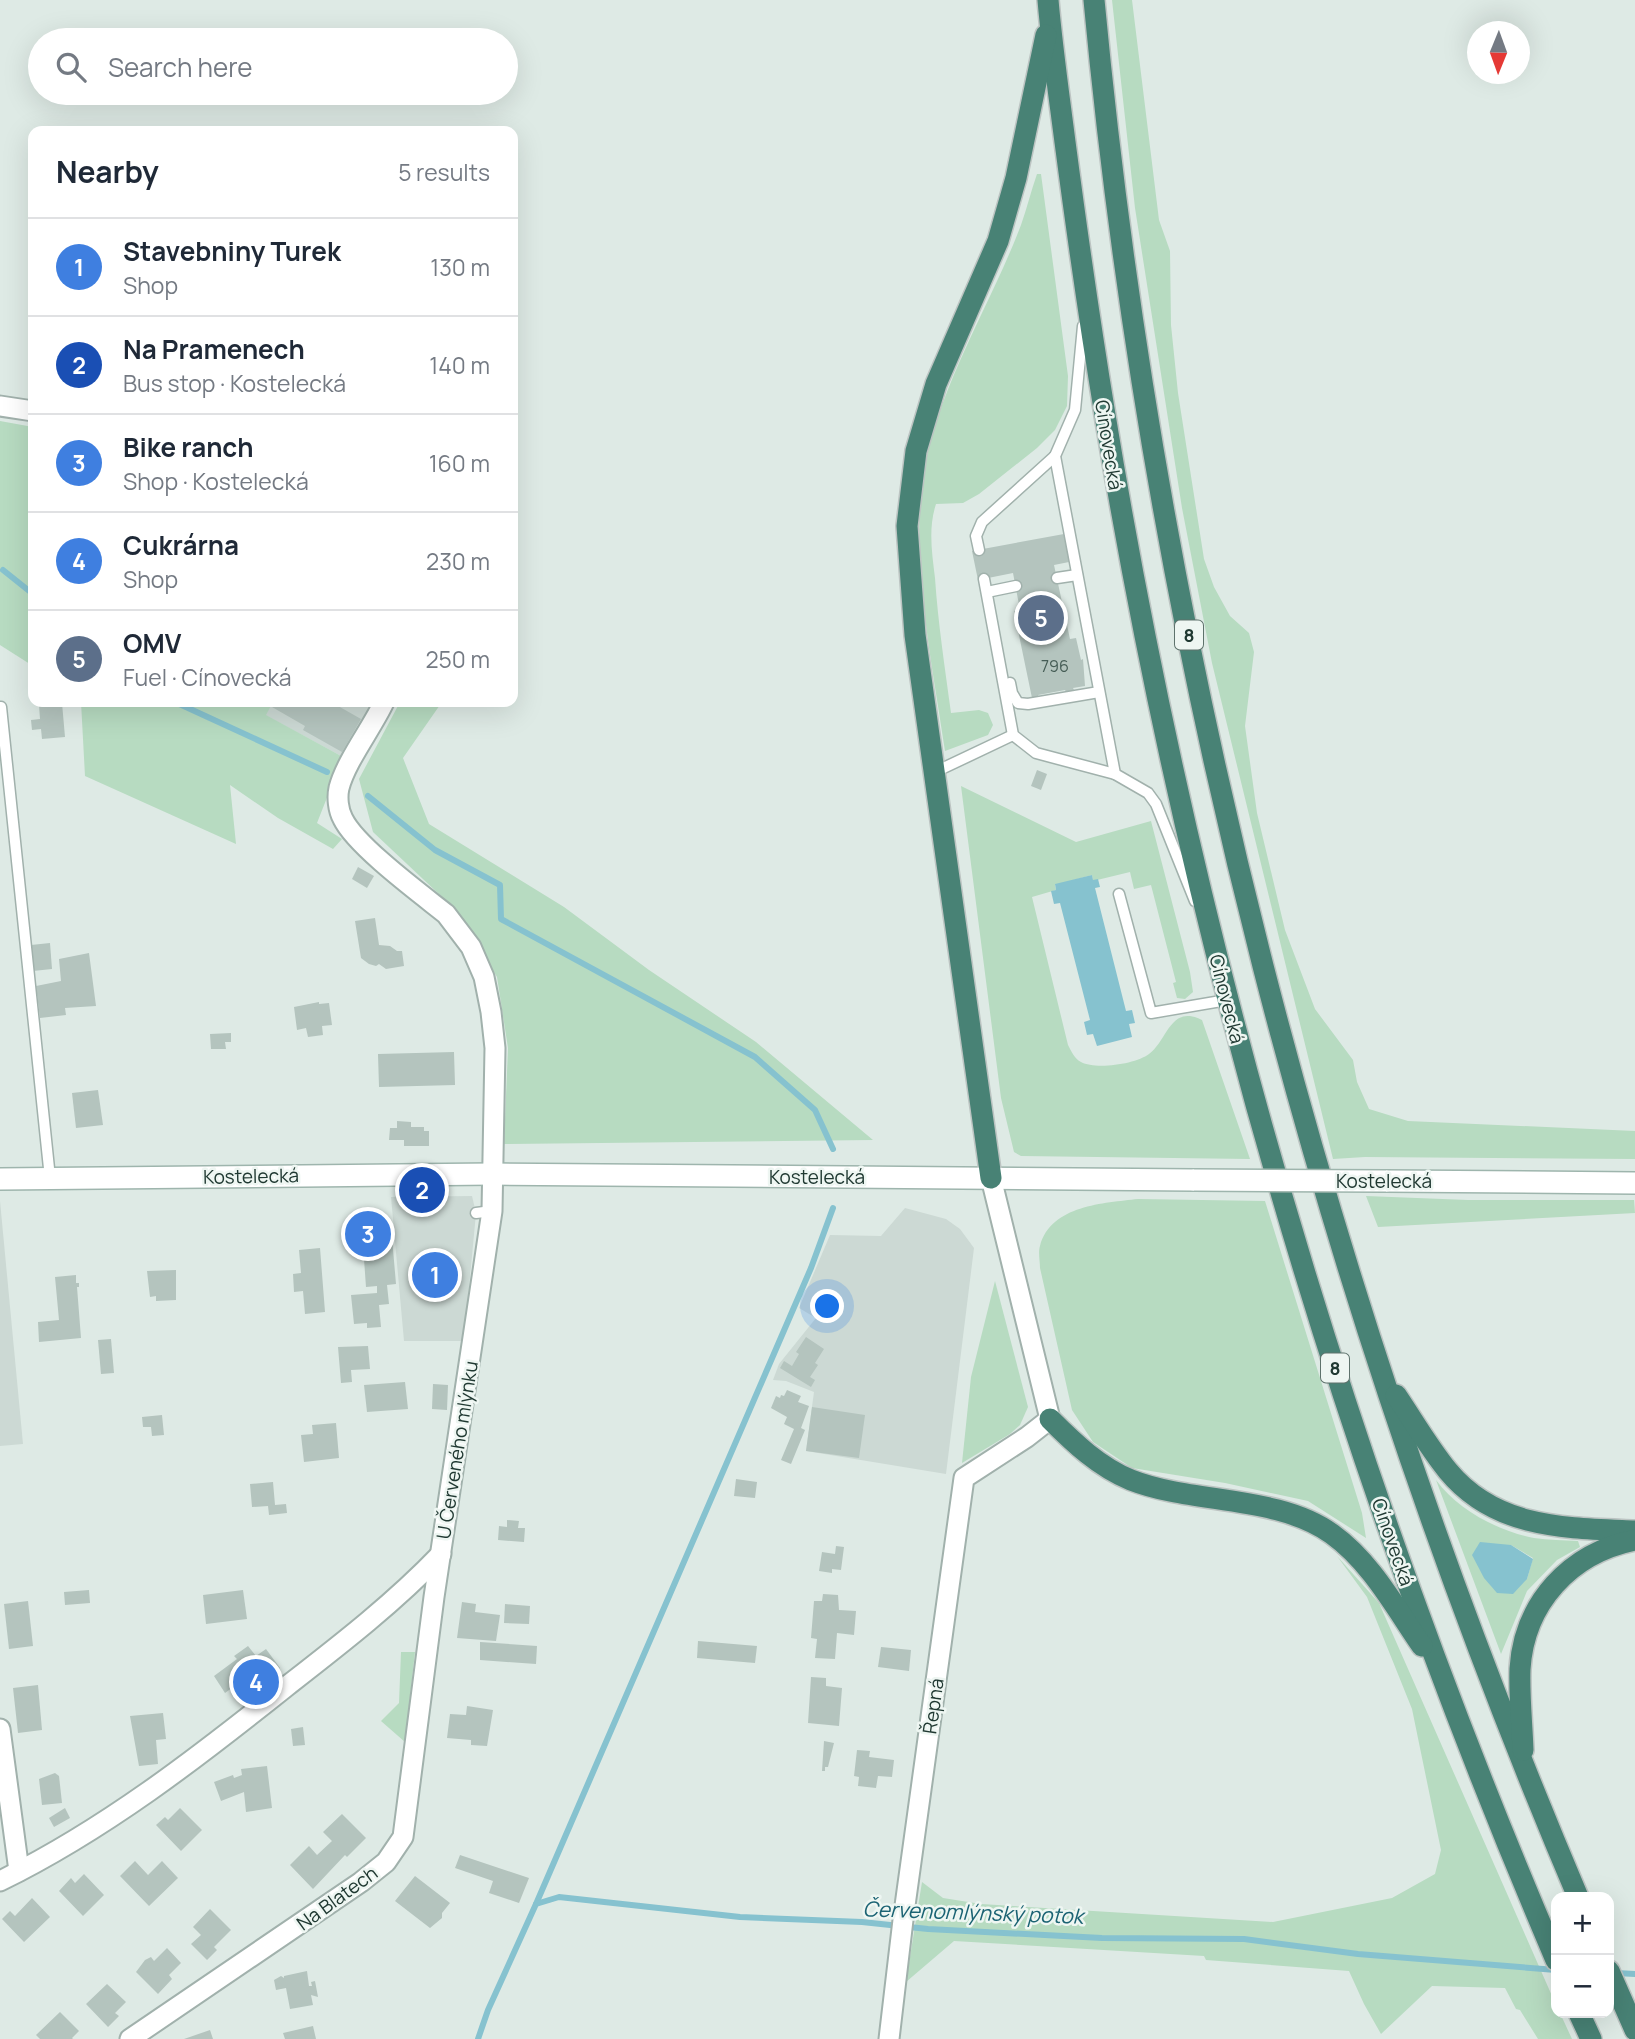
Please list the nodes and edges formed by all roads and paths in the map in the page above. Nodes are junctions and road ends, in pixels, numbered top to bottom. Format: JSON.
{"nodes":[{"id":1,"x":1094,"y":0,"type":"edge"},
{"id":2,"x":1049,"y":10,"type":"edge"},
{"id":3,"x":1085,"y":297,"type":"junction"},
{"id":4,"x":0,"y":406,"type":"edge"},
{"id":5,"x":28,"y":410,"type":"edge"},
{"id":6,"x":1055,"y":456,"type":"junction"},
{"id":7,"x":979,"y":550,"type":"dead end"},
{"id":8,"x":1077,"y":575,"type":"junction"},
{"id":9,"x":1057,"y":578,"type":"dead end"},
{"id":10,"x":984,"y":579,"type":"dead end"},
{"id":11,"x":1016,"y":586,"type":"dead end"},
{"id":12,"x":987,"y":592,"type":"junction"},
{"id":13,"x":992,"y":620,"type":"junction"},
{"id":14,"x":1099,"y":692,"type":"junction"},
{"id":15,"x":1,"y":707,"type":"edge"},
{"id":16,"x":381,"y":707,"type":"edge"},
{"id":17,"x":1013,"y":735,"type":"junction"},
{"id":18,"x":934,"y":772,"type":"junction"},
{"id":19,"x":1115,"y":774,"type":"junction"},
{"id":20,"x":1119,"y":894,"type":"dead end"},
{"id":21,"x":1214,"y":948,"type":"junction"},
{"id":22,"x":1227,"y":1000,"type":"junction"},
{"id":23,"x":494,"y":1174,"type":"junction"},
{"id":24,"x":50,"y":1178,"type":"junction"},
{"id":25,"x":991,"y":1178,"type":"junction"},
{"id":26,"x":0,"y":1179,"type":"edge"},
{"id":27,"x":1635,"y":1184,"type":"edge"},
{"id":28,"x":1382,"y":1375,"type":"junction"},
{"id":29,"x":1050,"y":1419,"type":"junction"},
{"id":30,"x":1635,"y":1531,"type":"edge"},
{"id":31,"x":1635,"y":1540,"type":"edge"},
{"id":32,"x":442,"y":1554,"type":"junction"},
{"id":33,"x":1441,"y":1676,"type":"junction"},
{"id":34,"x":0,"y":1729,"type":"edge"},
{"id":35,"x":1523,"y":1769,"type":"junction"},
{"id":36,"x":19,"y":1871,"type":"junction"},
{"id":37,"x":0,"y":1881,"type":"edge"},
{"id":38,"x":1576,"y":1892,"type":"edge"},
{"id":39,"x":1555,"y":1955,"type":"edge"},
{"id":40,"x":1614,"y":1982,"type":"edge"},
{"id":41,"x":1581,"y":2018,"type":"edge"},
{"id":42,"x":1635,"y":2030,"type":"edge"},
{"id":43,"x":130,"y":2039,"type":"edge"},
{"id":44,"x":889,"y":2039,"type":"edge"},
{"id":45,"x":1591,"y":2039,"type":"edge"}],
"edges":[{"from":1,"to":28,"type":"highway","number":"8"},
{"from":2,"to":3,"type":"highway","name":"Cínovecká","number":"8"},
{"from":2,"to":18,"type":"highway"},
{"from":3,"to":6,"type":"lane"},
{"from":3,"to":21,"type":"highway","name":"Cínovecká","number":"8"},
{"from":4,"to":5,"type":"street"},
{"from":6,"to":7,"type":"lane"},
{"from":6,"to":8,"type":"lane"},
{"from":8,"to":9,"type":"lane"},
{"from":8,"to":14,"type":"lane"},
{"from":10,"to":12,"type":"lane"},
{"from":11,"to":12,"type":"lane"},
{"from":12,"to":13,"type":"lane"},
{"from":13,"to":14,"type":"lane"},
{"from":13,"to":17,"type":"lane"},
{"from":14,"to":19,"type":"lane"},
{"from":15,"to":24,"type":"lane"},
{"from":16,"to":23,"type":"street","name":"U Červeného mlýnku"},
{"from":17,"to":18,"type":"lane"},
{"from":17,"to":19,"type":"lane"},
{"from":18,"to":25,"type":"highway"},
{"from":19,"to":21,"type":"lane"},
{"from":20,"to":22,"type":"lane"},
{"from":21,"to":22,"type":"highway","name":"Cínovecká","number":"8"},
{"from":22,"to":33,"type":"highway","name":"Cínovecká","number":"8"},
{"from":23,"to":24,"type":"main road","name":"Kostelecká"},
{"from":23,"to":25,"type":"main road","name":"Kostelecká"},
{"from":23,"to":32,"type":"street","name":"U Červeného mlýnku"},
{"from":24,"to":26,"type":"main road","name":"Kostelecká"},
{"from":25,"to":27,"type":"main road","name":"Kostelecká","bridge":true},
{"from":25,"to":29,"type":"street"},
{"from":28,"to":30,"type":"highway"},
{"from":28,"to":35,"type":"highway","number":"8"},
{"from":29,"to":33,"type":"highway"},
{"from":29,"to":44,"type":"street","name":"Řepná"},
{"from":31,"to":35,"type":"highway"},
{"from":32,"to":36,"type":"street","name":"U Červeného mlýnku"},
{"from":32,"to":43,"type":"street","name":"Na Blatech"},
{"from":33,"to":39,"type":"highway","name":"Cínovecká","number":"8"},
{"from":34,"to":36,"type":"street"},
{"from":35,"to":38,"type":"highway","number":"8"},
{"from":36,"to":37,"type":"street","name":"U Červeného mlýnku"},
{"from":40,"to":42,"type":"highway"},
{"from":41,"to":45,"type":"highway"}]}
